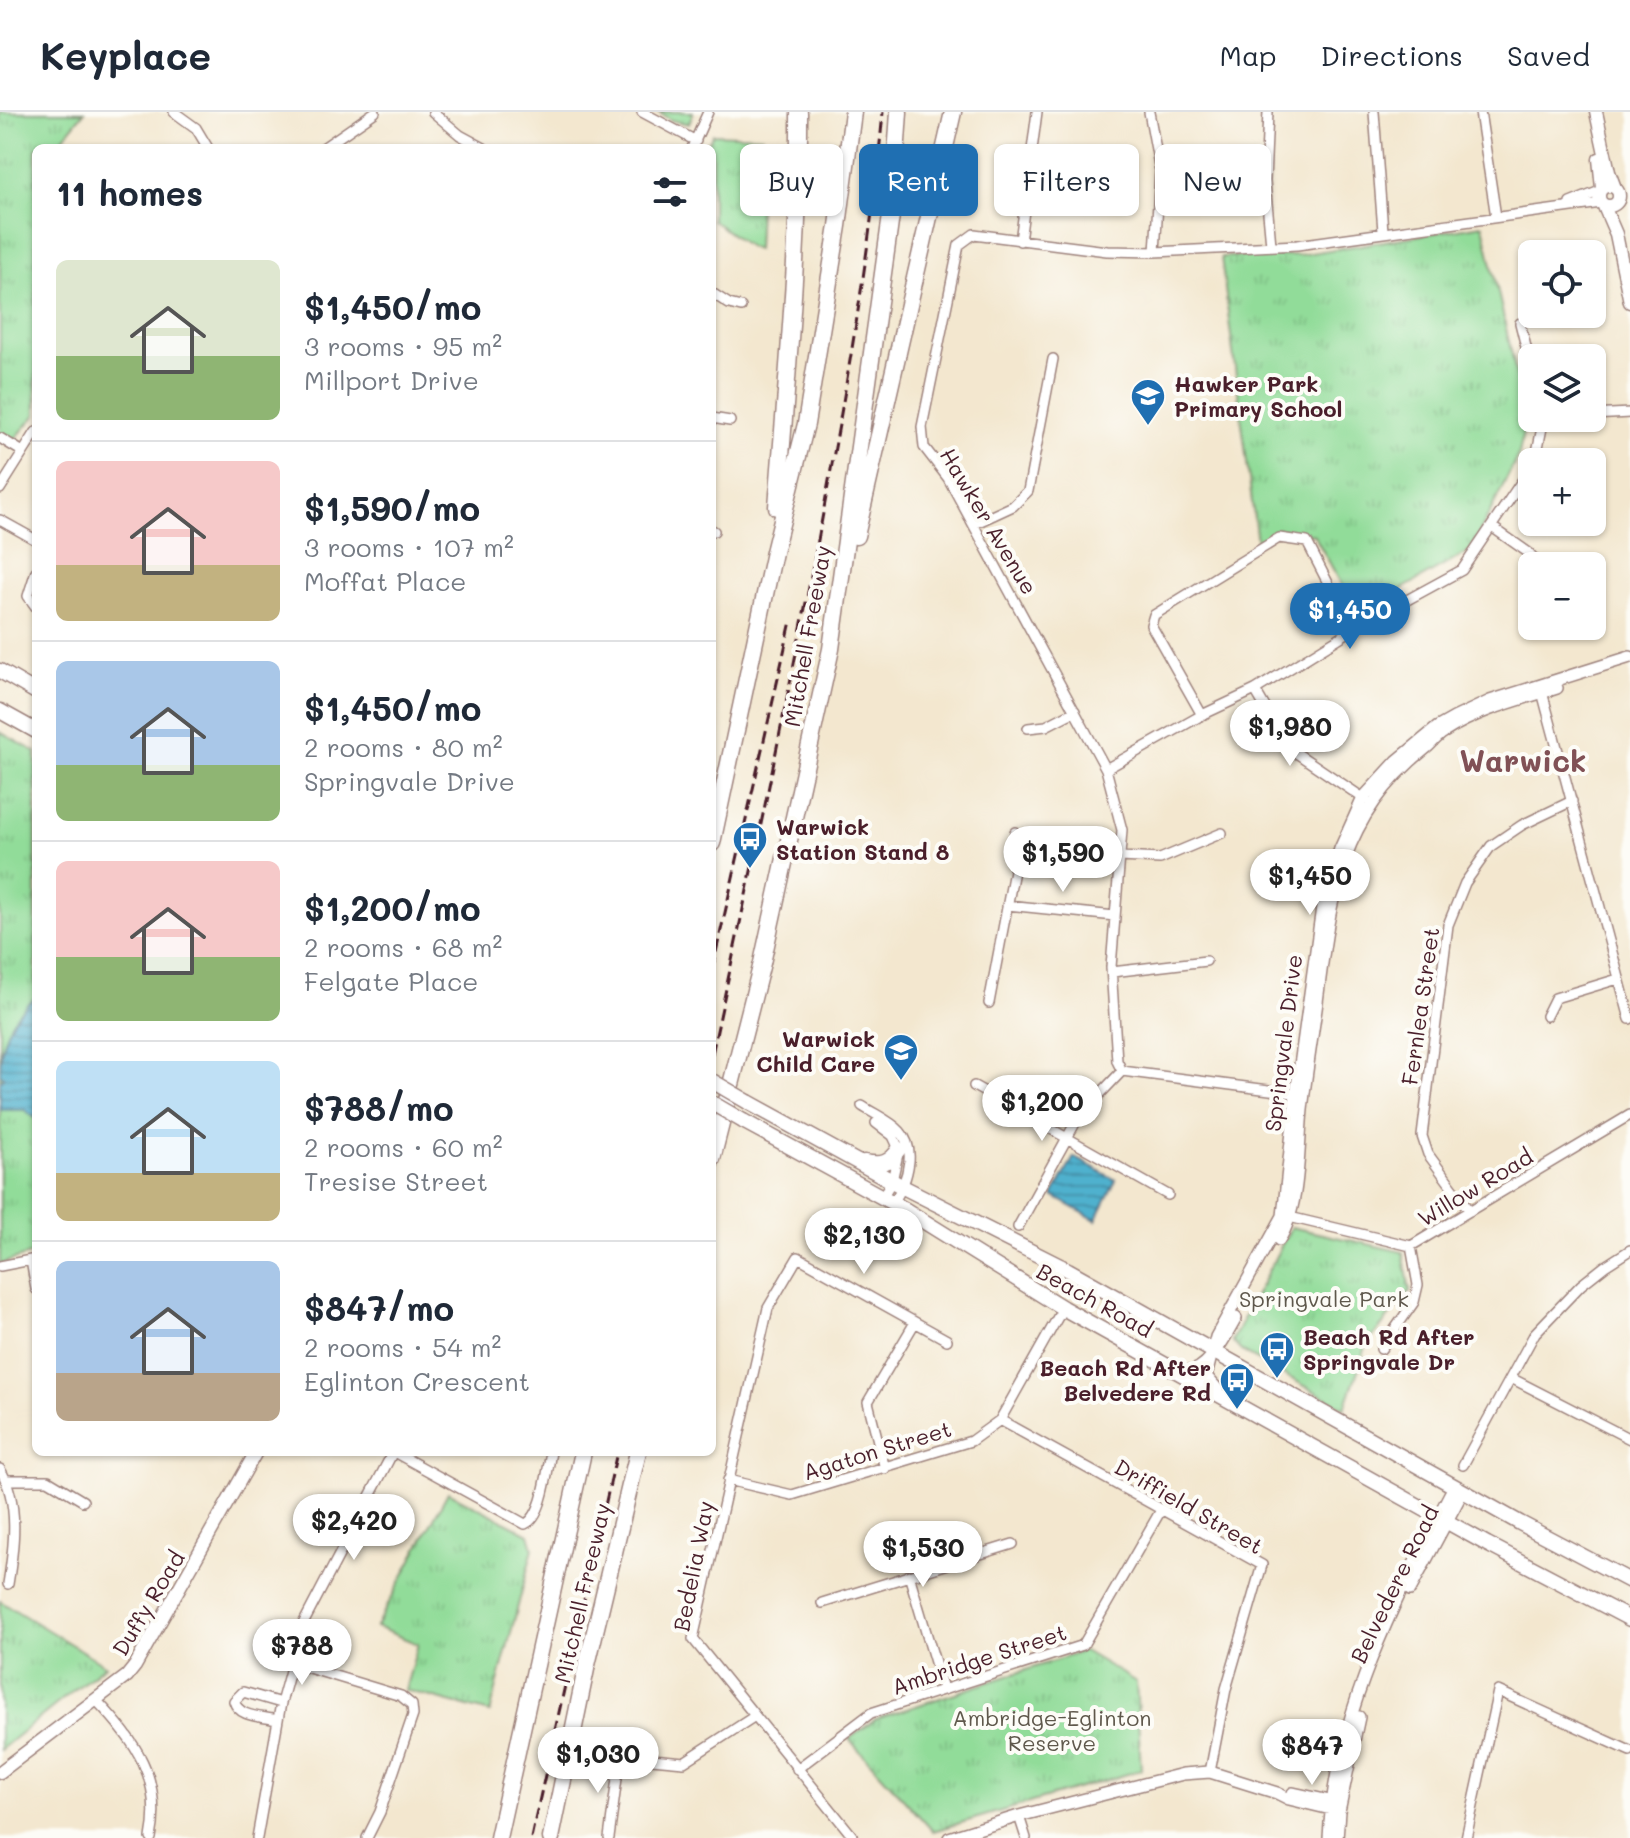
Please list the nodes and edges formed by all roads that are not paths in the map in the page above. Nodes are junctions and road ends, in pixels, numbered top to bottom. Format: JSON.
{"nodes":[{"id":1,"x":174,"y":112,"type":"edge"},
{"id":2,"x":433,"y":112,"type":"edge"},
{"id":3,"x":642,"y":112,"type":"edge"},
{"id":4,"x":708,"y":112,"type":"edge"},
{"id":5,"x":799,"y":112,"type":"edge"},
{"id":6,"x":853,"y":112,"type":"edge"},
{"id":7,"x":899,"y":112,"type":"edge"},
{"id":8,"x":953,"y":112,"type":"edge"},
{"id":9,"x":1037,"y":112,"type":"edge"},
{"id":10,"x":1149,"y":112,"type":"edge"},
{"id":11,"x":1268,"y":112,"type":"edge"},
{"id":12,"x":1374,"y":112,"type":"edge"},
{"id":13,"x":1480,"y":112,"type":"edge"},
{"id":14,"x":1589,"y":112,"type":"edge"},
{"id":15,"x":1596,"y":112,"type":"edge"},
{"id":16,"x":372,"y":113,"type":"edge"},
{"id":17,"x":206,"y":144,"type":"edge"},
{"id":18,"x":329,"y":144,"type":"edge"},
{"id":19,"x":477,"y":144,"type":"edge"},
{"id":20,"x":694,"y":144,"type":"edge"},
{"id":21,"x":1606,"y":196,"type":"junction"},
{"id":22,"x":1496,"y":217,"type":"junction"},
{"id":23,"x":1383,"y":231,"type":"junction"},
{"id":24,"x":1020,"y":241,"type":"junction"},
{"id":25,"x":1271,"y":245,"type":"junction"},
{"id":26,"x":1155,"y":252,"type":"junction"},
{"id":27,"x":1630,"y":262,"type":"edge"},
{"id":28,"x":716,"y":296,"type":"edge"},
{"id":29,"x":1630,"y":300,"type":"edge"},
{"id":30,"x":741,"y":307,"type":"dead end"},
{"id":31,"x":1053,"y":359,"type":"dead end"},
{"id":32,"x":1630,"y":413,"type":"edge"},
{"id":33,"x":1606,"y":414,"type":"edge"},
{"id":34,"x":716,"y":419,"type":"edge"},
{"id":35,"x":730,"y":421,"type":"dead end"},
{"id":36,"x":0,"y":438,"type":"edge"},
{"id":37,"x":32,"y":438,"type":"edge"},
{"id":38,"x":23,"y":452,"type":"junction"},
{"id":39,"x":1518,"y":487,"type":"edge"},
{"id":40,"x":0,"y":489,"type":"edge"},
{"id":41,"x":0,"y":520,"type":"edge"},
{"id":42,"x":974,"y":524,"type":"junction"},
{"id":43,"x":1492,"y":527,"type":"junction"},
{"id":44,"x":32,"y":538,"type":"edge"},
{"id":45,"x":774,"y":552,"type":"junction"},
{"id":46,"x":1528,"y":552,"type":"edge"},
{"id":47,"x":1352,"y":630,"type":"junction"},
{"id":48,"x":831,"y":649,"type":"junction"},
{"id":49,"x":1630,"y":657,"type":"edge"},
{"id":50,"x":1630,"y":665,"type":"edge"},
{"id":51,"x":0,"y":671,"type":"edge"},
{"id":52,"x":1541,"y":688,"type":"junction"},
{"id":53,"x":32,"y":690,"type":"edge"},
{"id":54,"x":1255,"y":690,"type":"junction"},
{"id":55,"x":0,"y":711,"type":"edge"},
{"id":56,"x":1075,"y":711,"type":"junction"},
{"id":57,"x":1202,"y":715,"type":"junction"},
{"id":58,"x":1028,"y":728,"type":"dead end"},
{"id":59,"x":32,"y":729,"type":"edge"},
{"id":60,"x":1106,"y":769,"type":"junction"},
{"id":61,"x":1367,"y":801,"type":"junction"},
{"id":62,"x":1572,"y":801,"type":"junction"},
{"id":63,"x":716,"y":824,"type":"edge"},
{"id":64,"x":1015,"y":832,"type":"dead end"},
{"id":65,"x":1222,"y":833,"type":"dead end"},
{"id":66,"x":1120,"y":857,"type":"junction"},
{"id":67,"x":1007,"y":905,"type":"junction"},
{"id":68,"x":1115,"y":916,"type":"junction"},
{"id":69,"x":1206,"y":961,"type":"dead end"},
{"id":70,"x":1112,"y":972,"type":"junction"},
{"id":71,"x":1618,"y":979,"type":"junction"},
{"id":72,"x":989,"y":1003,"type":"dead end"},
{"id":73,"x":1546,"y":1016,"type":"dead end"},
{"id":74,"x":1630,"y":1019,"type":"edge"},
{"id":75,"x":1122,"y":1071,"type":"junction"},
{"id":76,"x":716,"y":1083,"type":"edge"},
{"id":77,"x":974,"y":1086,"type":"dead end"},
{"id":78,"x":1300,"y":1094,"type":"junction"},
{"id":79,"x":716,"y":1105,"type":"edge"},
{"id":80,"x":862,"y":1106,"type":"dead end"},
{"id":81,"x":1630,"y":1115,"type":"edge"},
{"id":82,"x":876,"y":1123,"type":"dead end"},
{"id":83,"x":1067,"y":1138,"type":"junction"},
{"id":84,"x":716,"y":1143,"type":"edge"},
{"id":85,"x":899,"y":1149,"type":"junction"},
{"id":86,"x":855,"y":1161,"type":"junction"},
{"id":87,"x":897,"y":1184,"type":"junction"},
{"id":88,"x":1168,"y":1195,"type":"dead end"},
{"id":89,"x":888,"y":1200,"type":"junction"},
{"id":90,"x":1470,"y":1211,"type":"junction"},
{"id":91,"x":1287,"y":1216,"type":"junction"},
{"id":92,"x":1018,"y":1227,"type":"dead end"},
{"id":93,"x":1411,"y":1246,"type":"junction"},
{"id":94,"x":1630,"y":1250,"type":"edge"},
{"id":95,"x":32,"y":1259,"type":"edge"},
{"id":96,"x":0,"y":1266,"type":"edge"},
{"id":97,"x":1063,"y":1308,"type":"junction"},
{"id":98,"x":914,"y":1324,"type":"junction"},
{"id":99,"x":947,"y":1340,"type":"dead end"},
{"id":100,"x":1381,"y":1349,"type":"dead end"},
{"id":101,"x":1213,"y":1352,"type":"junction"},
{"id":102,"x":1168,"y":1366,"type":"junction"},
{"id":103,"x":1511,"y":1378,"type":"junction"},
{"id":104,"x":1234,"y":1403,"type":"junction"},
{"id":105,"x":1000,"y":1420,"type":"junction"},
{"id":106,"x":1630,"y":1424,"type":"edge"},
{"id":107,"x":1627,"y":1438,"type":"edge"},
{"id":108,"x":254,"y":1456,"type":"edge"},
{"id":109,"x":392,"y":1456,"type":"edge"},
{"id":110,"x":401,"y":1456,"type":"edge"},
{"id":111,"x":550,"y":1456,"type":"edge"},
{"id":112,"x":582,"y":1456,"type":"edge"},
{"id":113,"x":637,"y":1456,"type":"edge"},
{"id":114,"x":1463,"y":1465,"type":"dead end"},
{"id":115,"x":0,"y":1469,"type":"edge"},
{"id":116,"x":885,"y":1469,"type":"junction"},
{"id":117,"x":7,"y":1480,"type":"junction"},
{"id":118,"x":728,"y":1480,"type":"junction"},
{"id":119,"x":1458,"y":1488,"type":"junction"},
{"id":120,"x":83,"y":1501,"type":"dead end"},
{"id":121,"x":1161,"y":1510,"type":"junction"},
{"id":122,"x":1442,"y":1520,"type":"junction"},
{"id":123,"x":1013,"y":1544,"type":"dead end"},
{"id":124,"x":909,"y":1575,"type":"junction"},
{"id":125,"x":1630,"y":1581,"type":"edge"},
{"id":126,"x":8,"y":1584,"type":"dead end"},
{"id":127,"x":822,"y":1603,"type":"dead end"},
{"id":128,"x":1630,"y":1619,"type":"edge"},
{"id":129,"x":292,"y":1663,"type":"junction"},
{"id":130,"x":943,"y":1689,"type":"junction"},
{"id":131,"x":96,"y":1700,"type":"junction"},
{"id":132,"x":281,"y":1703,"type":"junction"},
{"id":133,"x":755,"y":1716,"type":"junction"},
{"id":134,"x":277,"y":1720,"type":"junction"},
{"id":135,"x":1630,"y":1751,"type":"edge"},
{"id":136,"x":797,"y":1769,"type":"junction"},
{"id":137,"x":0,"y":1772,"type":"edge"},
{"id":138,"x":1210,"y":1772,"type":"junction"},
{"id":139,"x":1336,"y":1806,"type":"junction"},
{"id":140,"x":1019,"y":1816,"type":"junction"},
{"id":141,"x":151,"y":1838,"type":"edge"},
{"id":142,"x":257,"y":1838,"type":"edge"},
{"id":143,"x":367,"y":1838,"type":"edge"},
{"id":144,"x":498,"y":1838,"type":"edge"},
{"id":145,"x":554,"y":1838,"type":"edge"},
{"id":146,"x":609,"y":1838,"type":"edge"},
{"id":147,"x":854,"y":1838,"type":"edge"},
{"id":148,"x":949,"y":1838,"type":"edge"},
{"id":149,"x":1026,"y":1838,"type":"edge"},
{"id":150,"x":1329,"y":1838,"type":"edge"},
{"id":151,"x":1337,"y":1838,"type":"edge"},
{"id":152,"x":1466,"y":1838,"type":"edge"}],
"edges":[{"from":1,"to":17,"type":"street"},
{"from":2,"to":19,"type":"street"},
{"from":3,"to":20,"type":"street"},
{"from":4,"to":20,"type":"street"},
{"from":5,"to":45,"type":"highway"},
{"from":6,"to":45,"type":"highway"},
{"from":7,"to":48,"type":"highway","name":"Mitchell Freeway"},
{"from":8,"to":48,"type":"highway"},
{"from":9,"to":24,"type":"street"},
{"from":10,"to":26,"type":"street"},
{"from":11,"to":25,"type":"street"},
{"from":12,"to":23,"type":"street"},
{"from":13,"to":22,"type":"street"},
{"from":14,"to":21,"type":"main road"},
{"from":15,"to":21,"type":"main road"},
{"from":16,"to":18,"type":"street"},
{"from":21,"to":22,"type":"street","name":"Hawker Avenue"},
{"from":21,"to":27,"type":"main road"},
{"from":21,"to":29,"type":"main road"},
{"from":22,"to":23,"type":"street","name":"Hawker Avenue"},
{"from":23,"to":25,"type":"street","name":"Hawker Avenue"},
{"from":24,"to":26,"type":"street","name":"Hawker Avenue"},
{"from":24,"to":42,"type":"street","name":"Hawker Avenue"},
{"from":25,"to":26,"type":"street","name":"Hawker Avenue"},
{"from":28,"to":30,"type":"street"},
{"from":31,"to":42,"type":"street"},
{"from":32,"to":33,"type":"street"},
{"from":34,"to":35,"type":"street"},
{"from":36,"to":38,"type":"street"},
{"from":37,"to":38,"type":"street"},
{"from":38,"to":40,"type":"street"},
{"from":39,"to":43,"type":"street"},
{"from":41,"to":44,"type":"street"},
{"from":42,"to":56,"type":"street","name":"Hawker Avenue"},
{"from":43,"to":46,"type":"street"},
{"from":43,"to":47,"type":"street"},
{"from":45,"to":63,"type":"highway"},
{"from":47,"to":54,"type":"street"},
{"from":47,"to":57,"type":"street"},
{"from":48,"to":84,"type":"highway","name":"Mitchell Freeway"},
{"from":49,"to":52,"type":"street","name":"Springvale Drive"},
{"from":50,"to":52,"type":"street","name":"Springvale Drive"},
{"from":51,"to":53,"type":"main road"},
{"from":52,"to":61,"type":"street","name":"Springvale Drive"},
{"from":52,"to":62,"type":"street"},
{"from":54,"to":57,"type":"street"},
{"from":54,"to":61,"type":"street"},
{"from":55,"to":59,"type":"main road"},
{"from":56,"to":58,"type":"street"},
{"from":56,"to":60,"type":"street","name":"Hawker Avenue"},
{"from":57,"to":60,"type":"street"},
{"from":60,"to":66,"type":"street","name":"Hawker Avenue"},
{"from":61,"to":78,"type":"street","name":"Springvale Drive"},
{"from":62,"to":71,"type":"street"},
{"from":62,"to":90,"type":"street","name":"Fernlea Street"},
{"from":64,"to":67,"type":"street"},
{"from":65,"to":66,"type":"street"},
{"from":66,"to":68,"type":"street","name":"Hawker Avenue"},
{"from":67,"to":68,"type":"street"},
{"from":67,"to":72,"type":"street"},
{"from":68,"to":70,"type":"street","name":"Hawker Avenue"},
{"from":69,"to":70,"type":"street"},
{"from":70,"to":75,"type":"street","name":"Hawker Avenue"},
{"from":71,"to":73,"type":"street"},
{"from":71,"to":74,"type":"street"},
{"from":75,"to":78,"type":"street"},
{"from":75,"to":83,"type":"street"},
{"from":76,"to":86,"type":"main road","name":"Beach Road","bridge":true},
{"from":77,"to":83,"type":"street"},
{"from":78,"to":91,"type":"street","name":"Springvale Drive"},
{"from":79,"to":89,"type":"main road","name":"Beach Road","bridge":true},
{"from":80,"to":87,"type":"street"},
{"from":81,"to":90,"type":"street","name":"Willow Road"},
{"from":82,"to":85,"type":"street"},
{"from":83,"to":88,"type":"street"},
{"from":83,"to":92,"type":"street"},
{"from":85,"to":86,"type":"main road"},
{"from":85,"to":87,"type":"street"},
{"from":86,"to":87,"type":"main road","name":"Beach Road"},
{"from":87,"to":89,"type":"street"},
{"from":87,"to":101,"type":"main road","name":"Beach Road"},
{"from":89,"to":97,"type":"main road","name":"Beach Road"},
{"from":90,"to":93,"type":"street","name":"Willow Road"},
{"from":91,"to":93,"type":"street","name":"Willow Road"},
{"from":91,"to":101,"type":"street","name":"Springvale Drive"},
{"from":93,"to":100,"type":"street"},
{"from":94,"to":103,"type":"street"},
{"from":95,"to":96,"type":"street"},
{"from":97,"to":102,"type":"main road","name":"Beach Road"},
{"from":97,"to":105,"type":"street","name":"Agaton Street"},
{"from":98,"to":99,"type":"street"},
{"from":98,"to":116,"type":"street"},
{"from":98,"to":118,"type":"street","name":"Bedelia Way"},
{"from":101,"to":102,"type":"street"},
{"from":101,"to":104,"type":"street","name":"Springvale Drive"},
{"from":101,"to":119,"type":"main road","name":"Beach Road"},
{"from":102,"to":104,"type":"main road","name":"Beach Road"},
{"from":103,"to":107,"type":"street"},
{"from":103,"to":114,"type":"street"},
{"from":104,"to":122,"type":"main road","name":"Beach Road"},
{"from":105,"to":116,"type":"street","name":"Agaton Street"},
{"from":105,"to":121,"type":"street","name":"Driffield Street"},
{"from":106,"to":107,"type":"street"},
{"from":108,"to":131,"type":"main road","name":"Duffy Road"},
{"from":109,"to":129,"type":"street"},
{"from":110,"to":111,"type":"street"},
{"from":112,"to":144,"type":"highway","name":"Mitchell Freeway"},
{"from":113,"to":145,"type":"highway","name":"Mitchell Freeway"},
{"from":115,"to":117,"type":"street"},
{"from":116,"to":118,"type":"street","name":"Agaton Street"},
{"from":117,"to":120,"type":"street"},
{"from":117,"to":126,"type":"street"},
{"from":118,"to":133,"type":"street","name":"Bedelia Way"},
{"from":119,"to":122,"type":"street","name":"Belvedere Road"},
{"from":119,"to":125,"type":"main road","name":"Beach Road"},
{"from":121,"to":130,"type":"street","name":"Ambridge Street"},
{"from":121,"to":138,"type":"street","name":"Driffield Street"},
{"from":122,"to":128,"type":"main road","name":"Beach Road"},
{"from":122,"to":139,"type":"street","name":"Belvedere Road"},
{"from":123,"to":124,"type":"street"},
{"from":124,"to":127,"type":"street"},
{"from":124,"to":130,"type":"street"},
{"from":129,"to":132,"type":"street"},
{"from":129,"to":143,"type":"street"},
{"from":130,"to":136,"type":"street","name":"Ambridge Street"},
{"from":131,"to":137,"type":"main road","name":"Duffy Road"},
{"from":131,"to":141,"type":"street"},
{"from":132,"to":134,"type":"street"},
{"from":132,"to":134,"type":"street"},
{"from":133,"to":136,"type":"street","name":"Bedelia Way"},
{"from":133,"to":146,"type":"street"},
{"from":134,"to":142,"type":"street"},
{"from":135,"to":152,"type":"street"},
{"from":136,"to":147,"type":"street","name":"Bedelia Way"},
{"from":138,"to":139,"type":"street"},
{"from":138,"to":140,"type":"street"},
{"from":139,"to":150,"type":"street","name":"Belvedere Road"},
{"from":139,"to":151,"type":"street","name":"Belvedere Road"},
{"from":140,"to":148,"type":"street"},
{"from":140,"to":149,"type":"street"}]}
